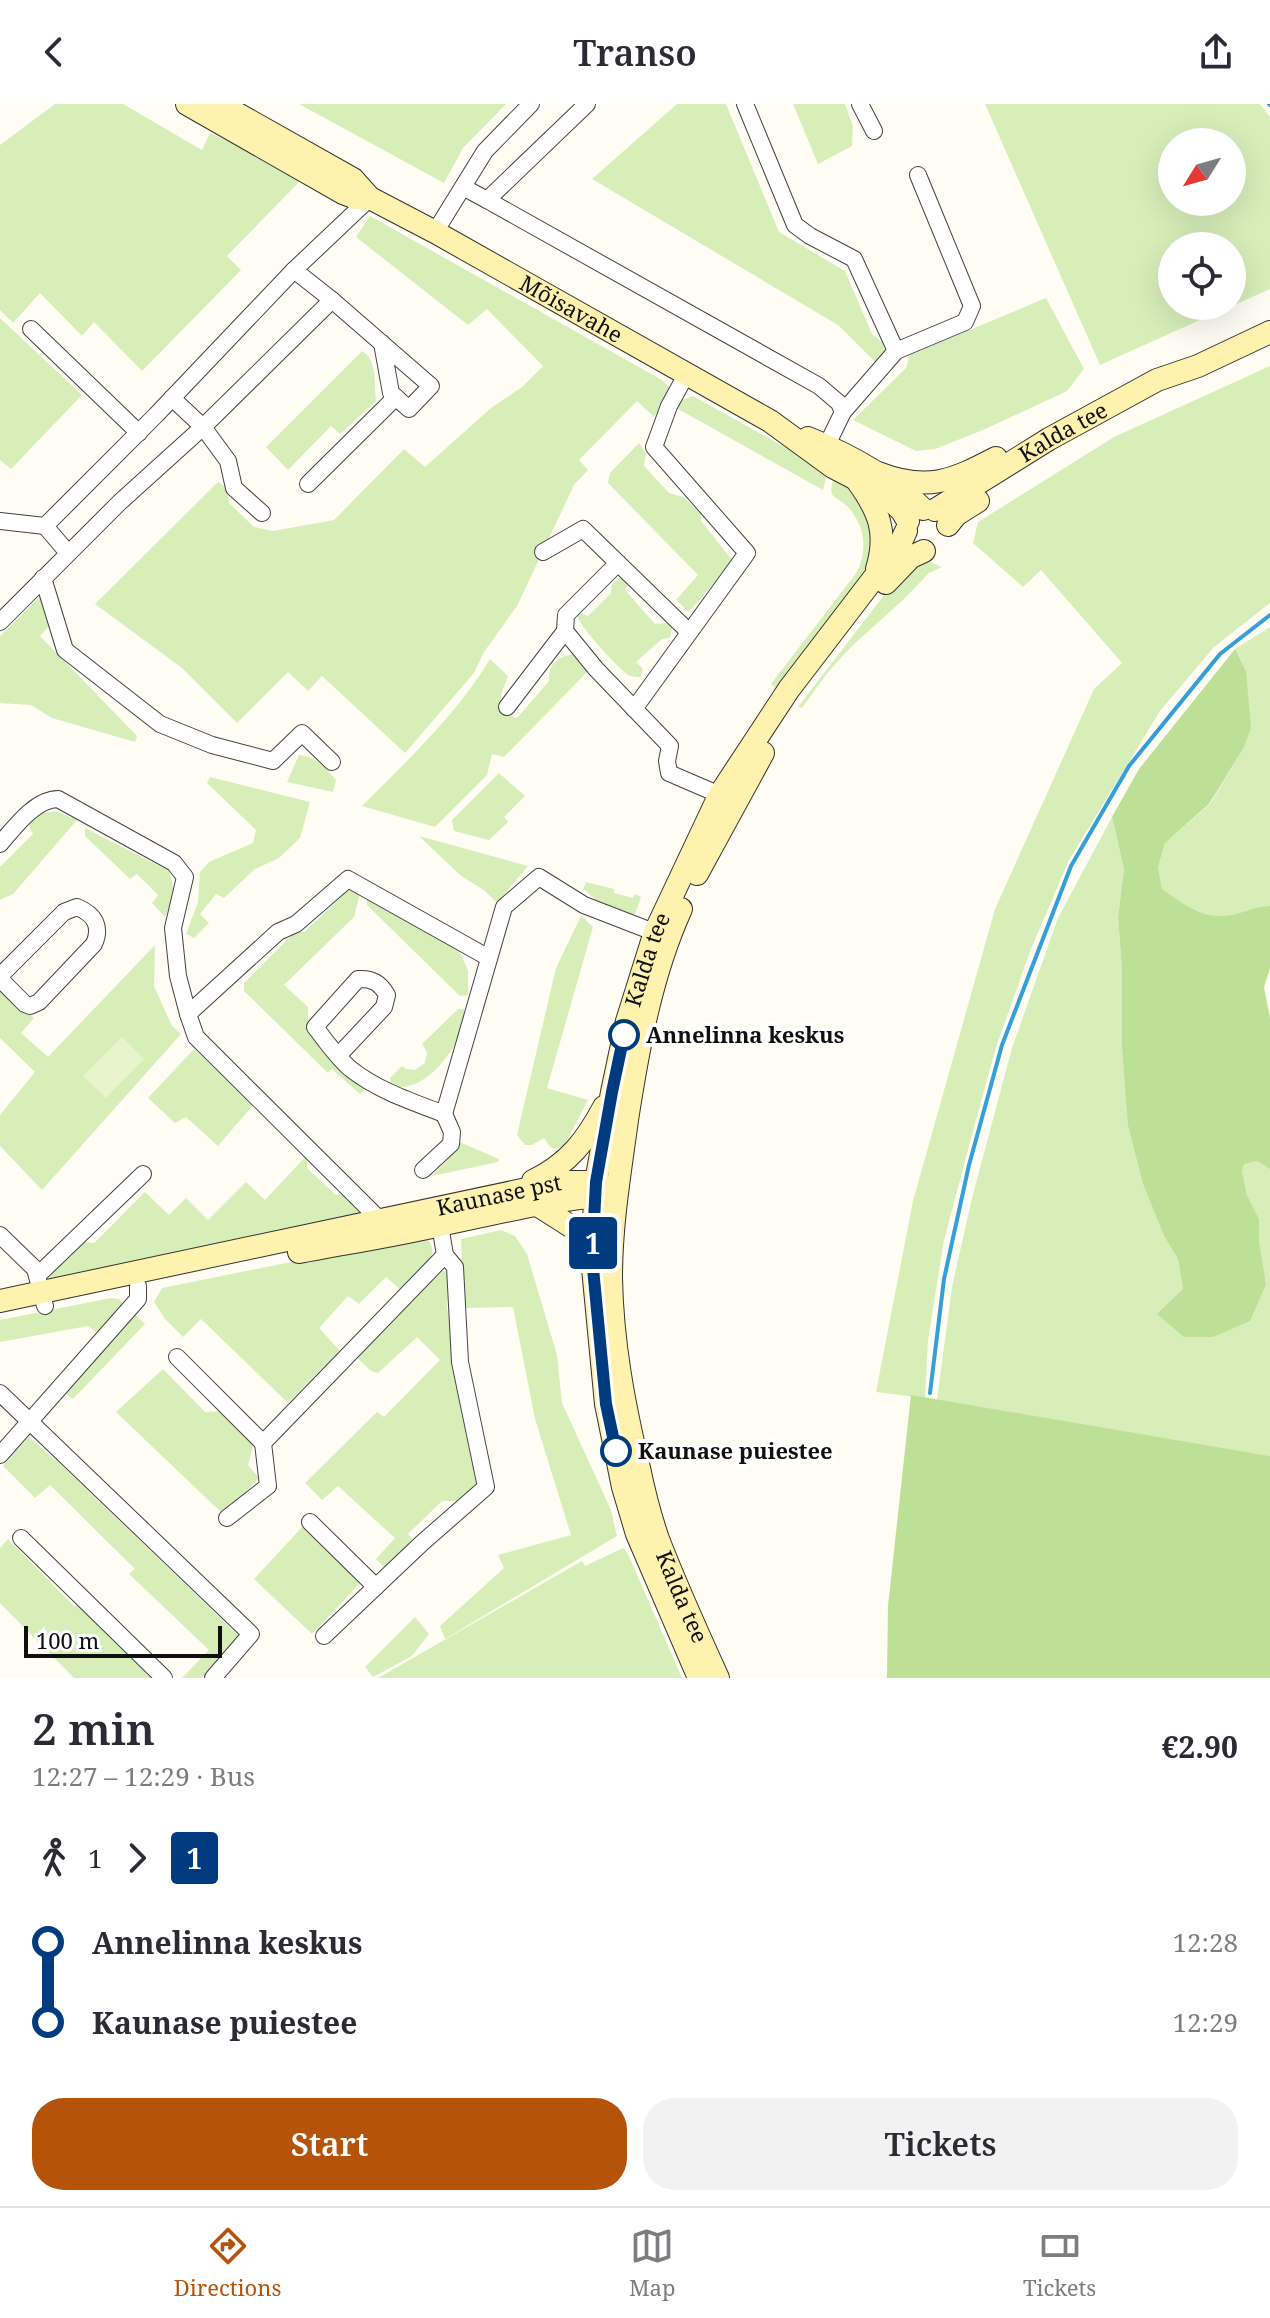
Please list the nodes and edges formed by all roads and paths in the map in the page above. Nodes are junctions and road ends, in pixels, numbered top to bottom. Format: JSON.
{"nodes":[{"id":1,"x":187,"y":104,"type":"edge"},
{"id":2,"x":220,"y":104,"type":"edge"},
{"id":3,"x":531,"y":104,"type":"edge"},
{"id":4,"x":587,"y":104,"type":"edge"},
{"id":5,"x":745,"y":104,"type":"edge"},
{"id":6,"x":860,"y":104,"type":"edge"},
{"id":7,"x":874,"y":131,"type":"dead end"},
{"id":8,"x":918,"y":175,"type":"dead end"},
{"id":9,"x":463,"y":187,"type":"junction"},
{"id":10,"x":370,"y":198,"type":"junction"},
{"id":11,"x":487,"y":200,"type":"junction"},
{"id":12,"x":435,"y":232,"type":"junction"},
{"id":13,"x":294,"y":270,"type":"junction"},
{"id":14,"x":332,"y":300,"type":"junction"},
{"id":15,"x":31,"y":329,"type":"dead end"},
{"id":16,"x":1270,"y":332,"type":"edge"},
{"id":17,"x":382,"y":343,"type":"junction"},
{"id":18,"x":896,"y":351,"type":"junction"},
{"id":19,"x":1198,"y":366,"type":"junction"},
{"id":20,"x":686,"y":375,"type":"junction"},
{"id":21,"x":396,"y":397,"type":"junction"},
{"id":22,"x":172,"y":398,"type":"junction"},
{"id":23,"x":843,"y":412,"type":"junction"},
{"id":24,"x":203,"y":427,"type":"junction"},
{"id":25,"x":139,"y":433,"type":"junction"},
{"id":26,"x":1049,"y":439,"type":"junction"},
{"id":27,"x":824,"y":452,"type":"junction"},
{"id":28,"x":878,"y":473,"type":"junction"},
{"id":29,"x":855,"y":478,"type":"junction"},
{"id":30,"x":308,"y":484,"type":"dead end"},
{"id":31,"x":262,"y":513,"type":"dead end"},
{"id":32,"x":924,"y":519,"type":"junction"},
{"id":33,"x":0,"y":521,"type":"edge"},
{"id":34,"x":45,"y":526,"type":"junction"},
{"id":35,"x":924,"y":551,"type":"junction"},
{"id":36,"x":543,"y":552,"type":"dead end"},
{"id":37,"x":68,"y":553,"type":"junction"},
{"id":38,"x":618,"y":563,"type":"junction"},
{"id":39,"x":875,"y":575,"type":"junction"},
{"id":40,"x":43,"y":578,"type":"junction"},
{"id":41,"x":0,"y":622,"type":"edge"},
{"id":42,"x":565,"y":631,"type":"junction"},
{"id":43,"x":689,"y":632,"type":"junction"},
{"id":44,"x":507,"y":707,"type":"dead end"},
{"id":45,"x":634,"y":709,"type":"junction"},
{"id":46,"x":332,"y":762,"type":"dead end"},
{"id":47,"x":727,"y":798,"type":"junction"},
{"id":48,"x":0,"y":844,"type":"edge"},
{"id":49,"x":662,"y":935,"type":"junction"},
{"id":50,"x":489,"y":958,"type":"junction"},
{"id":51,"x":0,"y":978,"type":"edge"},
{"id":52,"x":188,"y":1014,"type":"junction"},
{"id":53,"x":338,"y":1056,"type":"junction"},
{"id":54,"x":612,"y":1092,"type":"junction"},
{"id":55,"x":444,"y":1114,"type":"junction"},
{"id":56,"x":423,"y":1170,"type":"dead end"},
{"id":57,"x":143,"y":1174,"type":"dead end"},
{"id":58,"x":514,"y":1191,"type":"junction"},
{"id":59,"x":603,"y":1191,"type":"junction"},
{"id":60,"x":539,"y":1206,"type":"junction"},
{"id":61,"x":432,"y":1218,"type":"junction"},
{"id":62,"x":380,"y":1229,"type":"junction"},
{"id":63,"x":0,"y":1235,"type":"edge"},
{"id":64,"x":445,"y":1255,"type":"junction"},
{"id":65,"x":592,"y":1258,"type":"junction"},
{"id":66,"x":138,"y":1286,"type":"junction"},
{"id":67,"x":41,"y":1292,"type":"junction"},
{"id":68,"x":0,"y":1301,"type":"edge"},
{"id":69,"x":0,"y":1316,"type":"edge"},
{"id":70,"x":177,"y":1357,"type":"dead end"},
{"id":71,"x":0,"y":1393,"type":"edge"},
{"id":72,"x":30,"y":1421,"type":"junction"},
{"id":73,"x":263,"y":1443,"type":"junction"},
{"id":74,"x":0,"y":1455,"type":"edge"},
{"id":75,"x":227,"y":1518,"type":"dead end"},
{"id":76,"x":310,"y":1522,"type":"dead end"},
{"id":77,"x":21,"y":1538,"type":"dead end"},
{"id":78,"x":376,"y":1587,"type":"junction"},
{"id":79,"x":324,"y":1636,"type":"dead end"},
{"id":80,"x":164,"y":1678,"type":"edge"},
{"id":81,"x":213,"y":1678,"type":"edge"},
{"id":82,"x":699,"y":1678,"type":"edge"},
{"id":83,"x":718,"y":1678,"type":"edge"}],
"edges":[{"from":1,"to":10,"type":"street","name":"Mõisavahe"},
{"from":2,"to":10,"type":"street","name":"Mõisavahe"},
{"from":3,"to":9,"type":"street"},
{"from":4,"to":11,"type":"street"},
{"from":5,"to":18,"type":"street"},
{"from":6,"to":7,"type":"street"},
{"from":8,"to":18,"type":"street"},
{"from":9,"to":11,"type":"street"},
{"from":9,"to":12,"type":"street"},
{"from":10,"to":12,"type":"street","name":"Mõisavahe"},
{"from":10,"to":13,"type":"street"},
{"from":11,"to":23,"type":"street"},
{"from":12,"to":20,"type":"street","name":"Mõisavahe"},
{"from":13,"to":14,"type":"street"},
{"from":13,"to":22,"type":"street"},
{"from":14,"to":17,"type":"street"},
{"from":14,"to":24,"type":"street"},
{"from":15,"to":25,"type":"street"},
{"from":16,"to":19,"type":"street","name":"Kalda tee"},
{"from":17,"to":21,"type":"street"},
{"from":17,"to":21,"type":"street"},
{"from":18,"to":23,"type":"street"},
{"from":19,"to":26,"type":"street","name":"Kalda tee"},
{"from":19,"to":32,"type":"street","name":"Kalda tee"},
{"from":20,"to":27,"type":"street","name":"Mõisavahe"},
{"from":20,"to":43,"type":"street"},
{"from":21,"to":30,"type":"street"},
{"from":22,"to":24,"type":"street"},
{"from":22,"to":25,"type":"street"},
{"from":23,"to":27,"type":"street"},
{"from":24,"to":31,"type":"street"},
{"from":24,"to":37,"type":"street"},
{"from":25,"to":34,"type":"street"},
{"from":26,"to":28,"type":"street"},
{"from":26,"to":32,"type":"street","name":"Kalda tee"},
{"from":27,"to":28,"type":"street","name":"Mõisavahe"},
{"from":27,"to":29,"type":"street","name":"Mõisavahe"},
{"from":28,"to":32,"type":"street","name":"Mõisavahe"},
{"from":29,"to":32,"type":"street","name":"Mõisavahe"},
{"from":29,"to":39,"type":"street"},
{"from":32,"to":35,"type":"street"},
{"from":32,"to":35,"type":"street","name":"Kalda tee"},
{"from":32,"to":39,"type":"street","name":"Kalda tee"},
{"from":33,"to":34,"type":"street"},
{"from":34,"to":37,"type":"street"},
{"from":35,"to":47,"type":"street","name":"Kalda tee"},
{"from":36,"to":38,"type":"street"},
{"from":37,"to":40,"type":"street"},
{"from":38,"to":42,"type":"street"},
{"from":38,"to":43,"type":"street"},
{"from":39,"to":47,"type":"street","name":"Kalda tee"},
{"from":40,"to":41,"type":"street"},
{"from":40,"to":46,"type":"street"},
{"from":42,"to":44,"type":"street"},
{"from":42,"to":45,"type":"street"},
{"from":43,"to":45,"type":"street"},
{"from":45,"to":47,"type":"street"},
{"from":47,"to":49,"type":"street","name":"Kalda tee"},
{"from":48,"to":52,"type":"street"},
{"from":49,"to":50,"type":"street"},
{"from":49,"to":54,"type":"street","name":"Kalda tee"},
{"from":49,"to":59,"type":"street","name":"Kalda tee"},
{"from":50,"to":52,"type":"street"},
{"from":50,"to":55,"type":"street"},
{"from":51,"to":51,"type":"street"},
{"from":52,"to":62,"type":"street"},
{"from":53,"to":53,"type":"street"},
{"from":53,"to":55,"type":"street"},
{"from":54,"to":58,"type":"street"},
{"from":54,"to":59,"type":"street","name":"Kalda tee"},
{"from":55,"to":56,"type":"street"},
{"from":57,"to":67,"type":"street"},
{"from":58,"to":59,"type":"street","name":"Kaunase pst"},
{"from":58,"to":61,"type":"street","name":"Kaunase pst"},
{"from":59,"to":60,"type":"street","name":"Kaunase pst"},
{"from":59,"to":65,"type":"street","name":"Kalda tee"},
{"from":59,"to":83,"type":"street","name":"Kalda tee"},
{"from":60,"to":61,"type":"street","name":"Kaunase pst"},
{"from":60,"to":65,"type":"street"},
{"from":61,"to":62,"type":"street","name":"Kaunase pst"},
{"from":61,"to":64,"type":"street"},
{"from":62,"to":66,"type":"street","name":"Kaunase pst"},
{"from":62,"to":67,"type":"street","name":"Kaunase pst"},
{"from":63,"to":67,"type":"street"},
{"from":64,"to":73,"type":"street"},
{"from":64,"to":78,"type":"street"},
{"from":65,"to":82,"type":"street","name":"Kalda tee"},
{"from":66,"to":67,"type":"street","name":"Kaunase pst"},
{"from":66,"to":72,"type":"street"},
{"from":67,"to":68,"type":"street","name":"Kaunase pst"},
{"from":67,"to":69,"type":"street","name":"Kaunase pst"},
{"from":70,"to":73,"type":"street"},
{"from":71,"to":72,"type":"street"},
{"from":72,"to":74,"type":"street"},
{"from":72,"to":81,"type":"street"},
{"from":73,"to":75,"type":"street"},
{"from":76,"to":78,"type":"street"},
{"from":77,"to":80,"type":"street"},
{"from":78,"to":79,"type":"street"}]}
